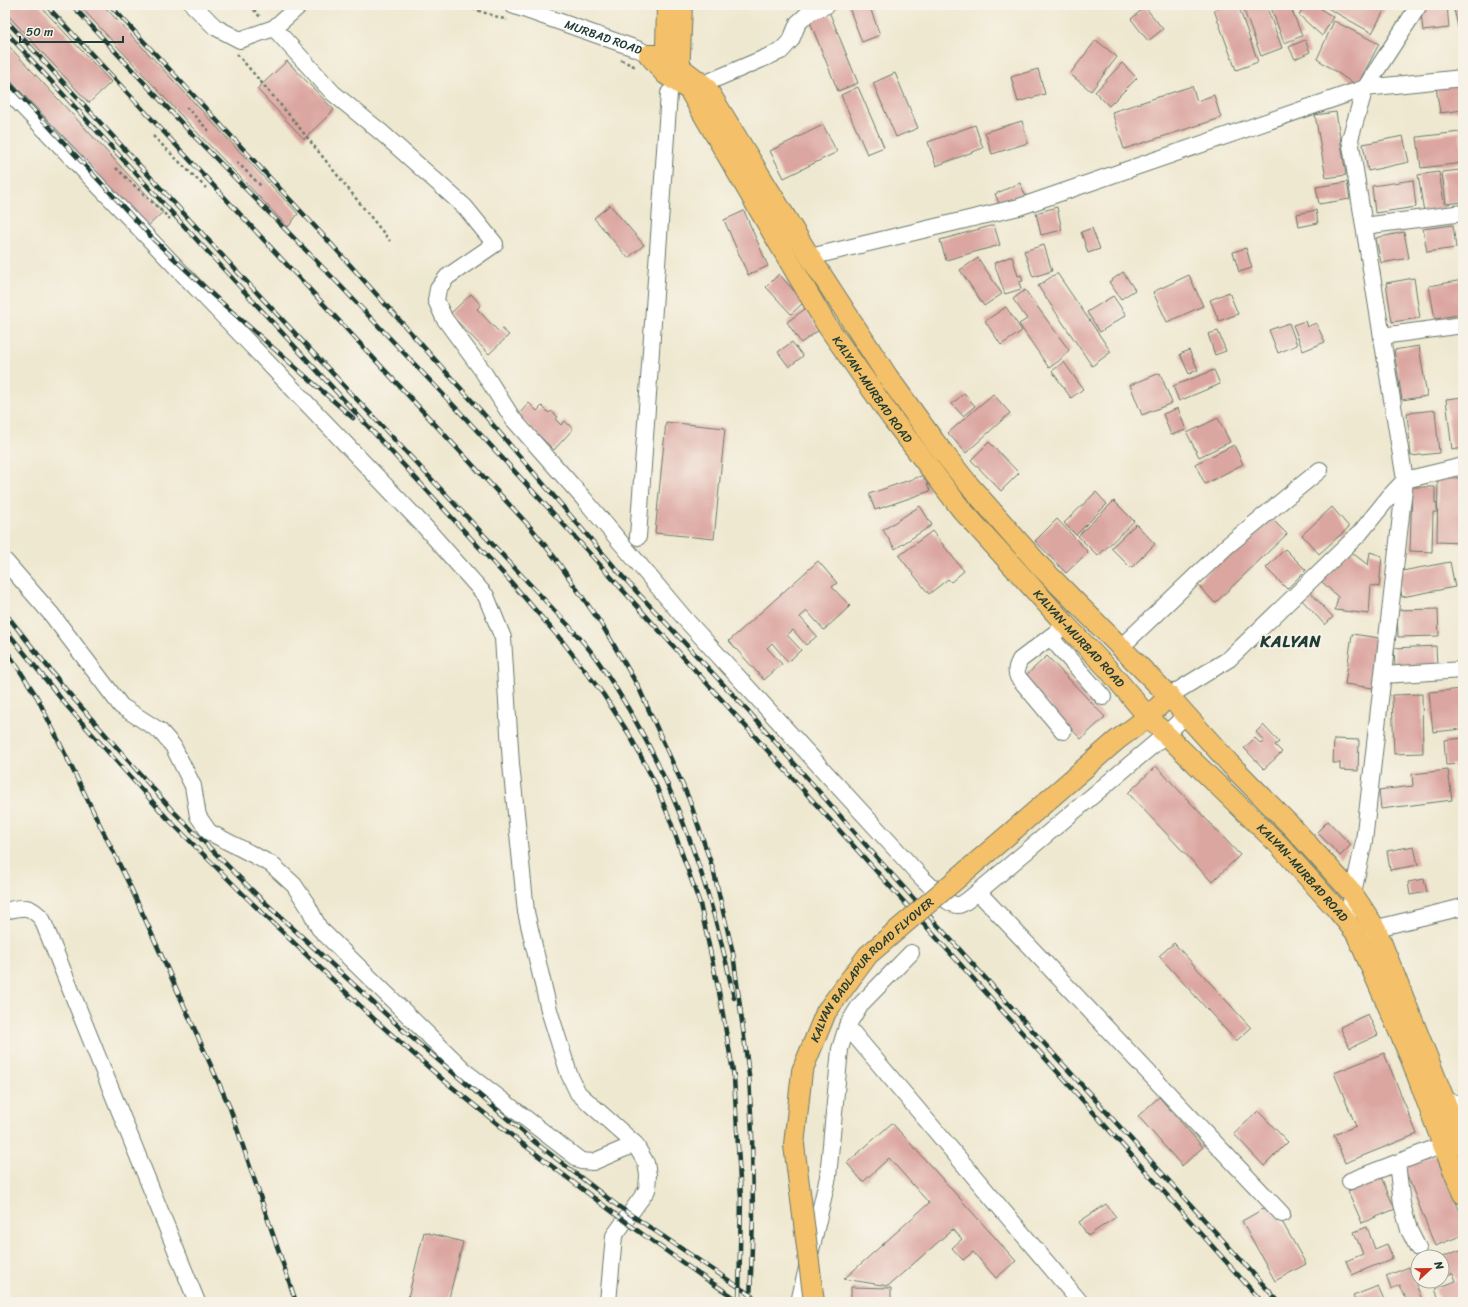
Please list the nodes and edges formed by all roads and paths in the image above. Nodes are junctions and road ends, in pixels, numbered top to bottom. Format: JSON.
{"nodes":[{"id":1,"x":192,"y":5,"type":"edge"},
{"id":2,"x":250,"y":5,"type":"edge"},
{"id":3,"x":300,"y":5,"type":"edge"},
{"id":4,"x":512,"y":5,"type":"edge"},
{"id":5,"x":668,"y":5,"type":"edge"},
{"id":6,"x":682,"y":5,"type":"edge"},
{"id":7,"x":827,"y":5,"type":"edge"},
{"id":8,"x":1418,"y":5,"type":"edge"},
{"id":9,"x":260,"y":17,"type":"dead end"},
{"id":10,"x":274,"y":28,"type":"junction"},
{"id":11,"x":237,"y":54,"type":"dead end"},
{"id":12,"x":675,"y":75,"type":"junction"},
{"id":13,"x":1463,"y":78,"type":"edge"},
{"id":14,"x":5,"y":88,"type":"edge"},
{"id":15,"x":1365,"y":88,"type":"junction"},
{"id":16,"x":186,"y":107,"type":"dead end"},
{"id":17,"x":209,"y":131,"type":"dead end"},
{"id":18,"x":153,"y":136,"type":"dead end"},
{"id":19,"x":237,"y":162,"type":"dead end"},
{"id":20,"x":116,"y":168,"type":"dead end"},
{"id":21,"x":262,"y":187,"type":"dead end"},
{"id":22,"x":206,"y":188,"type":"dead end"},
{"id":23,"x":1463,"y":213,"type":"edge"},
{"id":24,"x":170,"y":219,"type":"dead end"},
{"id":25,"x":1364,"y":226,"type":"junction"},
{"id":26,"x":390,"y":241,"type":"dead end"},
{"id":27,"x":810,"y":257,"type":"junction"},
{"id":28,"x":1463,"y":325,"type":"edge"},
{"id":29,"x":1382,"y":336,"type":"junction"},
{"id":30,"x":1463,"y":466,"type":"edge"},
{"id":31,"x":1320,"y":470,"type":"dead end"},
{"id":32,"x":1405,"y":480,"type":"junction"},
{"id":33,"x":638,"y":537,"type":"dead end"},
{"id":34,"x":5,"y":561,"type":"edge"},
{"id":35,"x":1066,"y":625,"type":"junction"},
{"id":36,"x":1050,"y":637,"type":"junction"},
{"id":37,"x":1121,"y":647,"type":"junction"},
{"id":38,"x":1463,"y":670,"type":"edge"},
{"id":39,"x":1383,"y":675,"type":"junction"},
{"id":40,"x":1169,"y":696,"type":"junction"},
{"id":41,"x":1104,"y":697,"type":"dead end"},
{"id":42,"x":1186,"y":715,"type":"junction"},
{"id":43,"x":1132,"y":728,"type":"junction"},
{"id":44,"x":1063,"y":731,"type":"dead end"},
{"id":45,"x":1164,"y":735,"type":"junction"},
{"id":46,"x":978,"y":892,"type":"junction"},
{"id":47,"x":1353,"y":894,"type":"junction"},
{"id":48,"x":1463,"y":907,"type":"edge"},
{"id":49,"x":5,"y":912,"type":"edge"},
{"id":50,"x":1351,"y":927,"type":"junction"},
{"id":51,"x":1376,"y":929,"type":"junction"},
{"id":52,"x":911,"y":953,"type":"dead end"},
{"id":53,"x":847,"y":1026,"type":"junction"},
{"id":54,"x":1419,"y":1058,"type":"junction"},
{"id":55,"x":1426,"y":1096,"type":"junction"},
{"id":56,"x":1454,"y":1103,"type":"edge"},
{"id":57,"x":635,"y":1144,"type":"junction"},
{"id":58,"x":1443,"y":1145,"type":"junction"},
{"id":59,"x":1463,"y":1146,"type":"edge"},
{"id":60,"x":1397,"y":1163,"type":"junction"},
{"id":61,"x":1350,"y":1181,"type":"dead end"},
{"id":62,"x":1463,"y":1194,"type":"edge"},
{"id":63,"x":1282,"y":1214,"type":"dead end"},
{"id":64,"x":1418,"y":1248,"type":"dead end"},
{"id":65,"x":197,"y":1302,"type":"edge"},
{"id":66,"x":608,"y":1302,"type":"edge"},
{"id":67,"x":800,"y":1302,"type":"edge"},
{"id":68,"x":814,"y":1302,"type":"edge"},
{"id":69,"x":1080,"y":1302,"type":"edge"}],
"edges":[{"from":1,"to":10,"type":"street"},
{"from":2,"to":9,"type":"path"},
{"from":3,"to":10,"type":"street"},
{"from":4,"to":12,"type":"street","name":"MURBAD ROAD"},
{"from":5,"to":12,"type":"main road"},
{"from":6,"to":12,"type":"main road"},
{"from":7,"to":12,"type":"street"},
{"from":8,"to":15,"type":"street"},
{"from":10,"to":46,"type":"street"},
{"from":11,"to":26,"type":"path"},
{"from":12,"to":27,"type":"main road","name":"KALYAN-MURBAD ROAD"},
{"from":12,"to":33,"type":"street"},
{"from":12,"to":35,"type":"main road","name":"KALYAN-MURBAD ROAD"},
{"from":13,"to":15,"type":"street"},
{"from":14,"to":57,"type":"street"},
{"from":15,"to":25,"type":"street"},
{"from":15,"to":27,"type":"street"},
{"from":16,"to":17,"type":"path"},
{"from":18,"to":22,"type":"path"},
{"from":19,"to":21,"type":"path"},
{"from":20,"to":24,"type":"path"},
{"from":23,"to":25,"type":"street"},
{"from":25,"to":29,"type":"street"},
{"from":27,"to":37,"type":"main road","name":"KALYAN-MURBAD ROAD"},
{"from":28,"to":29,"type":"street"},
{"from":29,"to":32,"type":"street"},
{"from":30,"to":32,"type":"street"},
{"from":31,"to":37,"type":"street"},
{"from":32,"to":39,"type":"street"},
{"from":32,"to":40,"type":"street"},
{"from":34,"to":57,"type":"street"},
{"from":35,"to":36,"type":"street"},
{"from":35,"to":43,"type":"main road","name":"KALYAN-MURBAD ROAD"},
{"from":36,"to":41,"type":"street"},
{"from":36,"to":44,"type":"street"},
{"from":37,"to":40,"type":"main road","name":"KALYAN-MURBAD ROAD"},
{"from":38,"to":39,"type":"street"},
{"from":39,"to":47,"type":"street"},
{"from":40,"to":42,"type":"main road","name":"KALYAN-MURBAD ROAD"},
{"from":40,"to":43,"type":"main road","name":"KALYAN BADLAPUR ROAD FLYOVER"},
{"from":42,"to":45,"type":"street"},
{"from":42,"to":47,"type":"main road","name":"KALYAN-MURBAD ROAD"},
{"from":43,"to":45,"type":"main road","name":"KALYAN-MURBAD ROAD"},
{"from":43,"to":68,"type":"main road","name":"KALYAN BADLAPUR ROAD FLYOVER","bridge":true},
{"from":45,"to":46,"type":"street"},
{"from":45,"to":50,"type":"main road","name":"KALYAN-MURBAD ROAD"},
{"from":46,"to":63,"type":"street"},
{"from":47,"to":50,"type":"street"},
{"from":47,"to":51,"type":"main road","name":"KALYAN-MURBAD ROAD"},
{"from":48,"to":51,"type":"street"},
{"from":49,"to":65,"type":"street"},
{"from":50,"to":51,"type":"street"},
{"from":50,"to":54,"type":"main road","name":"KALYAN-MURBAD ROAD"},
{"from":51,"to":54,"type":"main road","name":"KALYAN-MURBAD ROAD"},
{"from":52,"to":53,"type":"street"},
{"from":53,"to":67,"type":"street"},
{"from":53,"to":69,"type":"street"},
{"from":54,"to":55,"type":"main road","name":"KALYAN-MURBAD ROAD"},
{"from":54,"to":56,"type":"main road","name":"KALYAN-MURBAD ROAD"},
{"from":55,"to":56,"type":"street"},
{"from":55,"to":58,"type":"main road","name":"KALYAN-MURBAD ROAD"},
{"from":56,"to":59,"type":"main road","name":"KALYAN-MURBAD ROAD"},
{"from":57,"to":66,"type":"street"},
{"from":58,"to":60,"type":"street"},
{"from":58,"to":62,"type":"main road","name":"KALYAN-MURBAD ROAD"},
{"from":60,"to":61,"type":"street"},
{"from":60,"to":64,"type":"street"}]}
